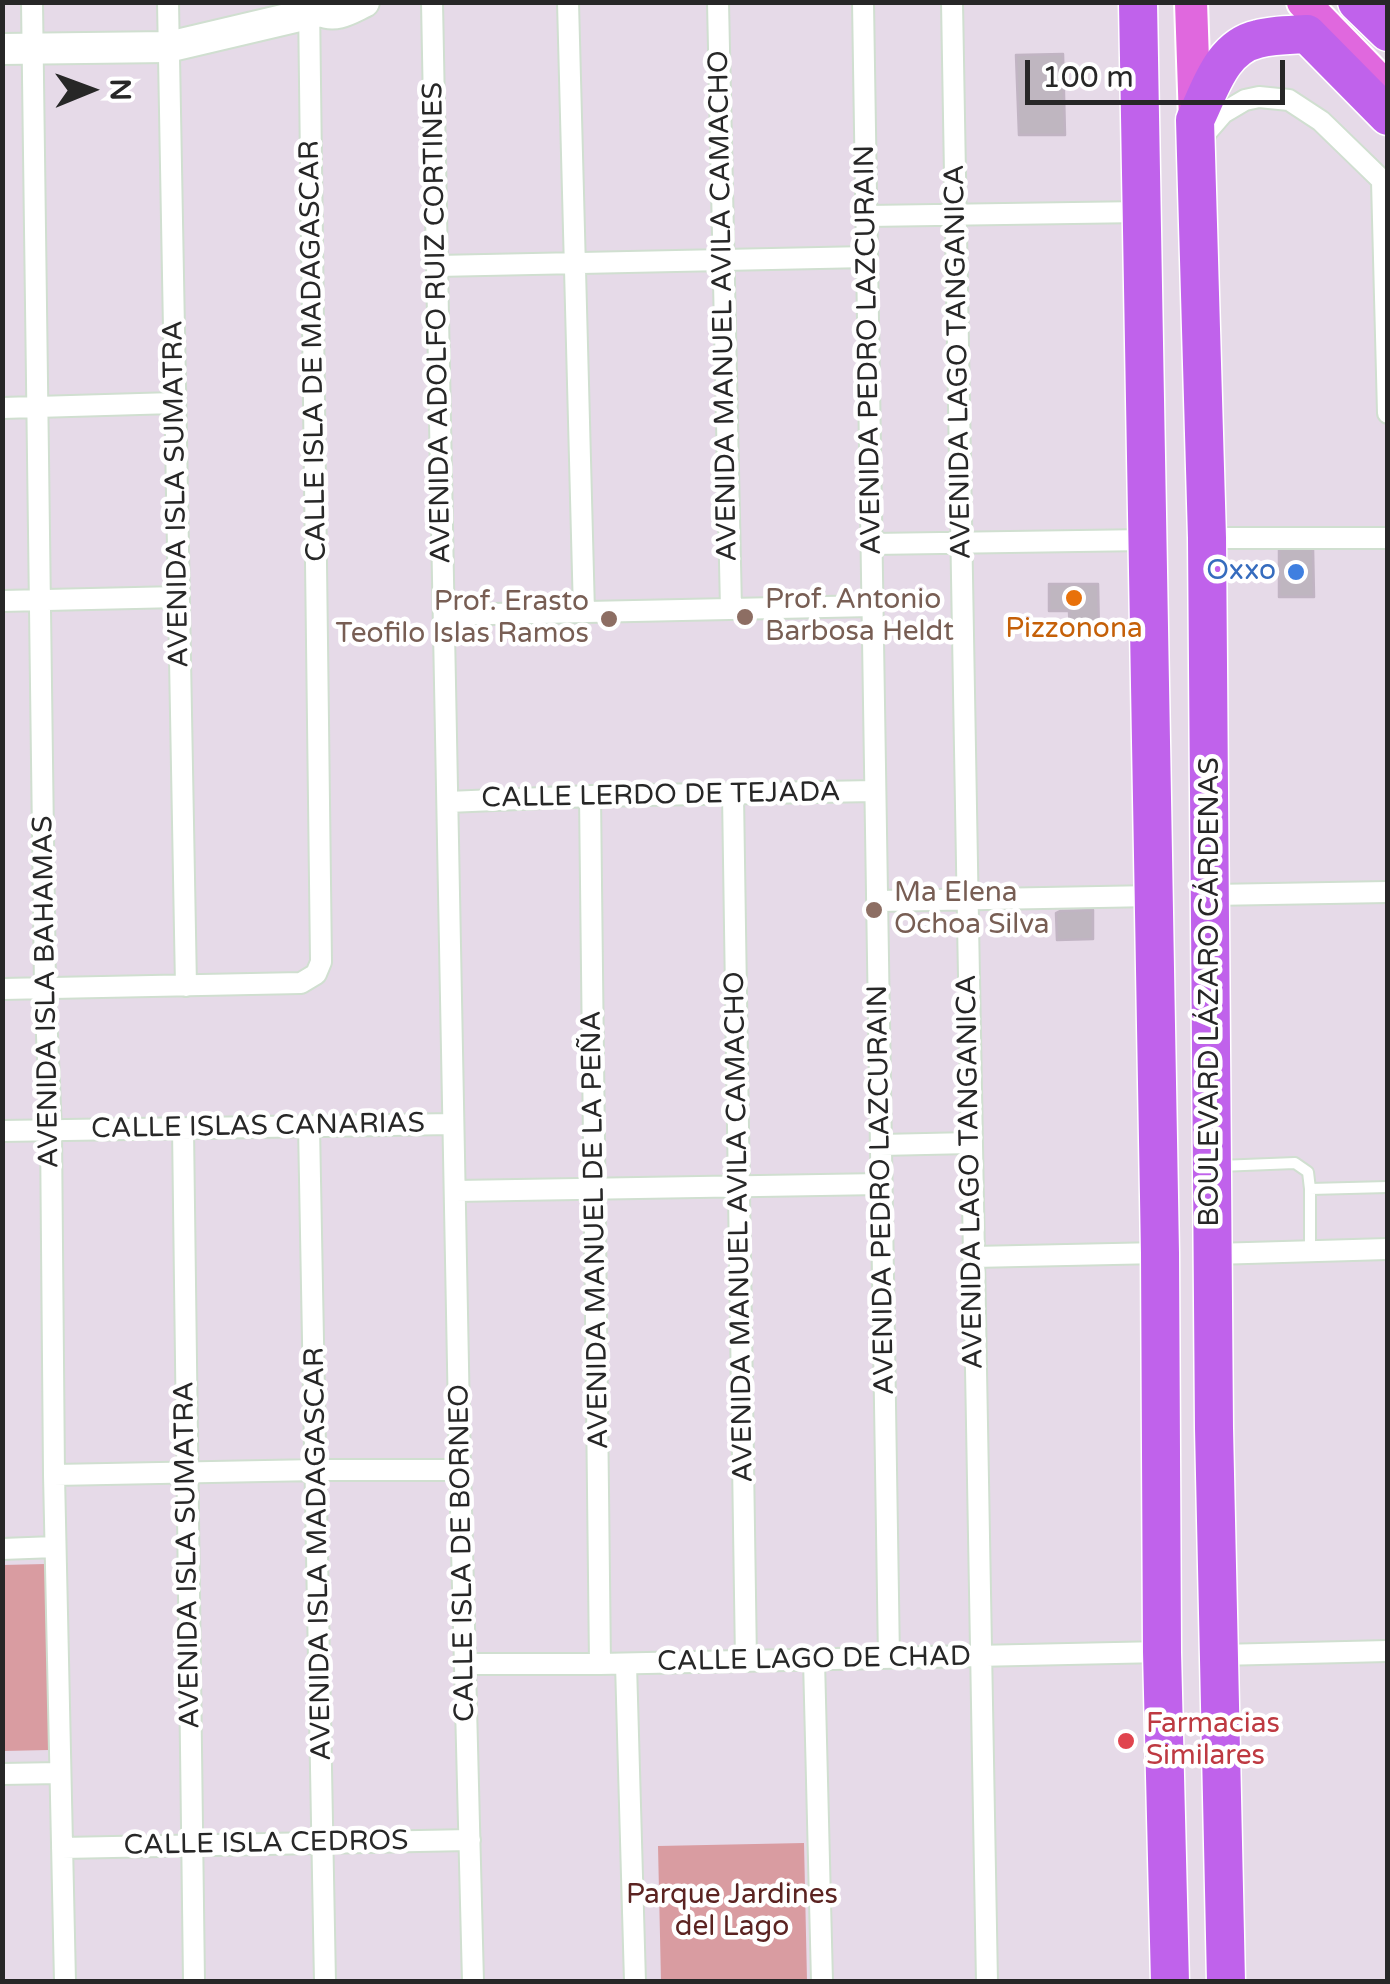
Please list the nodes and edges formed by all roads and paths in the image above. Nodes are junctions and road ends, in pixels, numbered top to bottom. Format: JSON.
{"nodes":[{"id":1,"x":32,"y":2,"type":"edge"},
{"id":2,"x":168,"y":2,"type":"edge"},
{"id":3,"x":364,"y":2,"type":"edge"},
{"id":4,"x":432,"y":2,"type":"edge"},
{"id":5,"x":568,"y":2,"type":"edge"},
{"id":6,"x":718,"y":2,"type":"edge"},
{"id":7,"x":864,"y":2,"type":"edge"},
{"id":8,"x":952,"y":2,"type":"edge"},
{"id":9,"x":1138,"y":2,"type":"edge"},
{"id":10,"x":1191,"y":2,"type":"edge"},
{"id":11,"x":1275,"y":2,"type":"edge"},
{"id":12,"x":1358,"y":2,"type":"edge"},
{"id":13,"x":315,"y":13,"type":"edge"},
{"id":14,"x":1312,"y":13,"type":"edge"},
{"id":15,"x":1388,"y":32,"type":"edge"},
{"id":16,"x":168,"y":46,"type":"junction"},
{"id":17,"x":17,"y":48,"type":"edge"},
{"id":18,"x":1388,"y":62,"type":"edge"},
{"id":19,"x":1388,"y":89,"type":"edge"},
{"id":20,"x":1388,"y":116,"type":"edge"},
{"id":21,"x":1196,"y":132,"type":"junction"},
{"id":22,"x":1385,"y":184,"type":"edge"},
{"id":23,"x":1142,"y":212,"type":"junction"},
{"id":24,"x":956,"y":214,"type":"junction"},
{"id":25,"x":867,"y":216,"type":"junction"},
{"id":26,"x":867,"y":257,"type":"junction"},
{"id":27,"x":724,"y":260,"type":"junction"},
{"id":28,"x":574,"y":263,"type":"junction"},
{"id":29,"x":437,"y":266,"type":"junction"},
{"id":30,"x":174,"y":403,"type":"junction"},
{"id":31,"x":36,"y":407,"type":"junction"},
{"id":32,"x":2,"y":408,"type":"edge"},
{"id":33,"x":1388,"y":413,"type":"edge"},
{"id":34,"x":1388,"y":538,"type":"edge"},
{"id":35,"x":963,"y":542,"type":"junction"},
{"id":36,"x":872,"y":544,"type":"junction"},
{"id":37,"x":1147,"y":545,"type":"junction"},
{"id":38,"x":1207,"y":550,"type":"junction"},
{"id":39,"x":179,"y":597,"type":"junction"},
{"id":40,"x":39,"y":600,"type":"junction"},
{"id":41,"x":2,"y":602,"type":"edge"},
{"id":42,"x":872,"y":606,"type":"junction"},
{"id":43,"x":731,"y":609,"type":"junction"},
{"id":44,"x":584,"y":612,"type":"junction"},
{"id":45,"x":1148,"y":614,"type":"junction"},
{"id":46,"x":444,"y":615,"type":"junction"},
{"id":47,"x":1208,"y":641,"type":"junction"},
{"id":48,"x":875,"y":792,"type":"junction"},
{"id":49,"x":733,"y":794,"type":"junction"},
{"id":50,"x":590,"y":796,"type":"junction"},
{"id":51,"x":448,"y":802,"type":"junction"},
{"id":52,"x":1388,"y":892,"type":"edge"},
{"id":53,"x":1211,"y":895,"type":"junction"},
{"id":54,"x":1154,"y":896,"type":"junction"},
{"id":55,"x":967,"y":899,"type":"junction"},
{"id":56,"x":878,"y":902,"type":"junction"},
{"id":57,"x":186,"y":986,"type":"junction"},
{"id":58,"x":45,"y":988,"type":"junction"},
{"id":59,"x":2,"y":989,"type":"edge"},
{"id":60,"x":453,"y":1124,"type":"junction"},
{"id":61,"x":309,"y":1126,"type":"junction"},
{"id":62,"x":183,"y":1128,"type":"junction"},
{"id":63,"x":51,"y":1130,"type":"junction"},
{"id":64,"x":2,"y":1131,"type":"edge"},
{"id":65,"x":971,"y":1143,"type":"junction"},
{"id":66,"x":880,"y":1144,"type":"junction"},
{"id":67,"x":1213,"y":1166,"type":"junction"},
{"id":68,"x":881,"y":1184,"type":"junction"},
{"id":69,"x":1388,"y":1186,"type":"edge"},
{"id":70,"x":596,"y":1188,"type":"junction"},
{"id":71,"x":739,"y":1188,"type":"junction"},
{"id":72,"x":1310,"y":1190,"type":"junction"},
{"id":73,"x":456,"y":1191,"type":"junction"},
{"id":74,"x":1388,"y":1249,"type":"edge"},
{"id":75,"x":1310,"y":1252,"type":"junction"},
{"id":76,"x":1160,"y":1254,"type":"junction"},
{"id":77,"x":1213,"y":1254,"type":"junction"},
{"id":78,"x":973,"y":1257,"type":"junction"},
{"id":79,"x":1160,"y":1293,"type":"junction"},
{"id":80,"x":1214,"y":1428,"type":"junction"},
{"id":81,"x":317,"y":1470,"type":"junction"},
{"id":82,"x":460,"y":1470,"type":"junction"},
{"id":83,"x":188,"y":1473,"type":"junction"},
{"id":84,"x":54,"y":1475,"type":"junction"},
{"id":85,"x":56,"y":1547,"type":"junction"},
{"id":86,"x":2,"y":1548,"type":"edge"},
{"id":87,"x":1388,"y":1651,"type":"edge"},
{"id":88,"x":1162,"y":1652,"type":"junction"},
{"id":89,"x":1219,"y":1654,"type":"junction"},
{"id":90,"x":979,"y":1656,"type":"junction"},
{"id":91,"x":889,"y":1658,"type":"junction"},
{"id":92,"x":814,"y":1660,"type":"junction"},
{"id":93,"x":746,"y":1661,"type":"junction"},
{"id":94,"x":465,"y":1664,"type":"junction"},
{"id":95,"x":600,"y":1664,"type":"junction"},
{"id":96,"x":626,"y":1664,"type":"junction"},
{"id":97,"x":60,"y":1773,"type":"junction"},
{"id":98,"x":2,"y":1774,"type":"edge"},
{"id":99,"x":470,"y":1840,"type":"junction"},
{"id":100,"x":324,"y":1843,"type":"junction"},
{"id":101,"x":192,"y":1844,"type":"junction"},
{"id":102,"x":62,"y":1848,"type":"junction"},
{"id":103,"x":64,"y":1982,"type":"edge"},
{"id":104,"x":194,"y":1982,"type":"edge"},
{"id":105,"x":326,"y":1982,"type":"edge"},
{"id":106,"x":473,"y":1982,"type":"edge"},
{"id":107,"x":635,"y":1982,"type":"edge"},
{"id":108,"x":822,"y":1982,"type":"edge"},
{"id":109,"x":987,"y":1982,"type":"edge"},
{"id":110,"x":1170,"y":1982,"type":"edge"},
{"id":111,"x":1226,"y":1982,"type":"edge"}],
"edges":[{"from":1,"to":17,"type":"street","name":"AVENIDA ISLA BAHAMAS"},
{"from":2,"to":16,"type":"street","name":"AVENIDA ISLA SUMATRA"},
{"from":3,"to":13,"type":"main road"},
{"from":4,"to":29,"type":"street","name":"AVENIDA ADOLFO RUIZ CORTINES"},
{"from":5,"to":28,"type":"street"},
{"from":6,"to":27,"type":"street","name":"AVENIDA MANUEL AVILA CAMACHO"},
{"from":7,"to":25,"type":"street","name":"AVENIDA PEDRO LAZCURAIN"},
{"from":8,"to":24,"type":"street","name":"AVENIDA LAGO TANGANICA"},
{"from":9,"to":23,"type":"highway","name":"BOULEVARD LÁZARO CÁRDENAS"},
{"from":10,"to":21,"type":"main road","name":"BOULEVARD LÁZARO CÁRDENAS"},
{"from":11,"to":14,"type":"main road"},
{"from":12,"to":15,"type":"highway"},
{"from":13,"to":16,"type":"main road"},
{"from":13,"to":57,"type":"street","name":"CALLE ISLA DE MADAGASCAR"},
{"from":14,"to":18,"type":"main road"},
{"from":14,"to":19,"type":"main road"},
{"from":14,"to":20,"type":"highway"},
{"from":14,"to":21,"type":"highway"},
{"from":16,"to":17,"type":"main road"},
{"from":16,"to":30,"type":"street","name":"AVENIDA ISLA SUMATRA"},
{"from":17,"to":31,"type":"street","name":"AVENIDA ISLA BAHAMAS"},
{"from":21,"to":22,"type":"street"},
{"from":21,"to":38,"type":"highway","name":"BOULEVARD LÁZARO CÁRDENAS"},
{"from":22,"to":33,"type":"street"},
{"from":23,"to":24,"type":"street"},
{"from":23,"to":37,"type":"highway","name":"BOULEVARD LÁZARO CÁRDENAS"},
{"from":24,"to":25,"type":"street"},
{"from":24,"to":35,"type":"street","name":"AVENIDA LAGO TANGANICA"},
{"from":25,"to":26,"type":"street","name":"AVENIDA PEDRO LAZCURAIN"},
{"from":26,"to":27,"type":"street"},
{"from":26,"to":36,"type":"street","name":"AVENIDA PEDRO LAZCURAIN"},
{"from":27,"to":28,"type":"street"},
{"from":27,"to":43,"type":"street","name":"AVENIDA MANUEL AVILA CAMACHO"},
{"from":28,"to":29,"type":"street"},
{"from":28,"to":44,"type":"street"},
{"from":29,"to":46,"type":"street","name":"AVENIDA ADOLFO RUIZ CORTINES"},
{"from":30,"to":31,"type":"street"},
{"from":30,"to":39,"type":"street","name":"AVENIDA ISLA SUMATRA"},
{"from":31,"to":32,"type":"street"},
{"from":31,"to":40,"type":"street","name":"AVENIDA ISLA BAHAMAS"},
{"from":34,"to":38,"type":"street"},
{"from":35,"to":36,"type":"street"},
{"from":35,"to":37,"type":"street"},
{"from":35,"to":55,"type":"street","name":"AVENIDA LAGO TANGANICA"},
{"from":36,"to":42,"type":"street","name":"AVENIDA PEDRO LAZCURAIN"},
{"from":37,"to":38,"type":"highway"},
{"from":37,"to":45,"type":"highway","name":"BOULEVARD LÁZARO CÁRDENAS"},
{"from":38,"to":47,"type":"highway","name":"BOULEVARD LÁZARO CÁRDENAS"},
{"from":39,"to":40,"type":"street"},
{"from":39,"to":57,"type":"street","name":"AVENIDA ISLA SUMATRA"},
{"from":40,"to":41,"type":"street"},
{"from":40,"to":58,"type":"street","name":"AVENIDA ISLA BAHAMAS"},
{"from":42,"to":43,"type":"street"},
{"from":42,"to":48,"type":"street","name":"AVENIDA PEDRO LAZCURAIN"},
{"from":43,"to":44,"type":"street"},
{"from":44,"to":46,"type":"street"},
{"from":45,"to":47,"type":"highway"},
{"from":45,"to":54,"type":"highway","name":"BOULEVARD LÁZARO CÁRDENAS"},
{"from":46,"to":51,"type":"street","name":"AVENIDA ADOLFO RUIZ CORTINES"},
{"from":47,"to":53,"type":"highway","name":"BOULEVARD LÁZARO CÁRDENAS"},
{"from":48,"to":49,"type":"street","name":"CALLE LERDO DE TEJADA"},
{"from":48,"to":56,"type":"street","name":"AVENIDA PEDRO LAZCURAIN"},
{"from":49,"to":50,"type":"street","name":"CALLE LERDO DE TEJADA"},
{"from":49,"to":71,"type":"street","name":"AVENIDA MANUEL AVILA CAMACHO"},
{"from":50,"to":51,"type":"street","name":"CALLE LERDO DE TEJADA"},
{"from":50,"to":70,"type":"street","name":"AVENIDA MANUEL DE LA PEÑA"},
{"from":51,"to":60,"type":"street","name":"AVENIDA ADOLFO RUIZ CORTINES"},
{"from":52,"to":53,"type":"street"},
{"from":53,"to":67,"type":"highway","name":"BOULEVARD LÁZARO CÁRDENAS"},
{"from":54,"to":55,"type":"street"},
{"from":54,"to":76,"type":"highway","name":"BOULEVARD LÁZARO CÁRDENAS"},
{"from":55,"to":56,"type":"street"},
{"from":55,"to":65,"type":"street","name":"AVENIDA LAGO TANGANICA"},
{"from":56,"to":66,"type":"street","name":"AVENIDA PEDRO LAZCURAIN"},
{"from":57,"to":58,"type":"street"},
{"from":58,"to":59,"type":"street"},
{"from":58,"to":63,"type":"street","name":"AVENIDA ISLA BAHAMAS"},
{"from":60,"to":61,"type":"street","name":"CALLE ISLAS CANARIAS"},
{"from":60,"to":73,"type":"street","name":"CALLE ISLA DE BORNEO"},
{"from":61,"to":62,"type":"street","name":"CALLE ISLAS CANARIAS"},
{"from":61,"to":81,"type":"street","name":"AVENIDA ISLA MADAGASCAR"},
{"from":62,"to":63,"type":"street","name":"CALLE ISLAS CANARIAS"},
{"from":62,"to":83,"type":"street","name":"AVENIDA ISLA SUMATRA"},
{"from":63,"to":64,"type":"street","name":"CALLE ISLAS CANARIAS"},
{"from":63,"to":84,"type":"street","name":"AVENIDA ISLA BAHAMAS"},
{"from":65,"to":66,"type":"street"},
{"from":65,"to":78,"type":"street","name":"AVENIDA LAGO TANGANICA"},
{"from":66,"to":68,"type":"street","name":"AVENIDA PEDRO LAZCURAIN"},
{"from":67,"to":72,"type":"lane"},
{"from":67,"to":77,"type":"highway","name":"BOULEVARD LÁZARO CÁRDENAS"},
{"from":68,"to":71,"type":"street"},
{"from":68,"to":91,"type":"street","name":"AVENIDA PEDRO LAZCURAIN"},
{"from":69,"to":72,"type":"lane"},
{"from":70,"to":71,"type":"street"},
{"from":70,"to":73,"type":"street"},
{"from":70,"to":95,"type":"street","name":"AVENIDA MANUEL DE LA PEÑA"},
{"from":71,"to":93,"type":"street","name":"AVENIDA MANUEL AVILA CAMACHO"},
{"from":72,"to":75,"type":"lane"},
{"from":73,"to":82,"type":"street","name":"CALLE ISLA DE BORNEO"},
{"from":74,"to":75,"type":"street"},
{"from":75,"to":77,"type":"street"},
{"from":76,"to":78,"type":"street"},
{"from":76,"to":79,"type":"highway","name":"BOULEVARD LÁZARO CÁRDENAS"},
{"from":77,"to":80,"type":"highway","name":"BOULEVARD LÁZARO CÁRDENAS"},
{"from":78,"to":90,"type":"street","name":"AVENIDA LAGO TANGANICA"},
{"from":79,"to":80,"type":"highway"},
{"from":79,"to":88,"type":"highway","name":"BOULEVARD LÁZARO CÁRDENAS"},
{"from":80,"to":89,"type":"highway","name":"BOULEVARD LÁZARO CÁRDENAS"},
{"from":81,"to":82,"type":"street"},
{"from":81,"to":83,"type":"street"},
{"from":81,"to":100,"type":"street","name":"AVENIDA ISLA MADAGASCAR"},
{"from":82,"to":94,"type":"street","name":"CALLE ISLA DE BORNEO"},
{"from":83,"to":84,"type":"street"},
{"from":83,"to":101,"type":"street","name":"AVENIDA ISLA SUMATRA"},
{"from":84,"to":85,"type":"street","name":"AVENIDA ISLA BAHAMAS"},
{"from":85,"to":86,"type":"street"},
{"from":85,"to":97,"type":"street","name":"AVENIDA ISLA BAHAMAS"},
{"from":87,"to":89,"type":"street"},
{"from":88,"to":90,"type":"street","name":"CALLE LAGO DE CHAD"},
{"from":88,"to":110,"type":"highway","name":"BOULEVARD LÁZARO CÁRDENAS"},
{"from":89,"to":111,"type":"highway","name":"BOULEVARD LÁZARO CÁRDENAS"},
{"from":90,"to":91,"type":"street","name":"CALLE LAGO DE CHAD"},
{"from":90,"to":109,"type":"street","name":"AVENIDA LAGO TANGANICA"},
{"from":91,"to":92,"type":"street","name":"CALLE LAGO DE CHAD"},
{"from":92,"to":93,"type":"street","name":"CALLE LAGO DE CHAD"},
{"from":92,"to":108,"type":"street"},
{"from":93,"to":96,"type":"street","name":"CALLE LAGO DE CHAD"},
{"from":94,"to":95,"type":"street","name":"CALLE LAGO DE CHAD"},
{"from":94,"to":99,"type":"street","name":"CALLE ISLA DE BORNEO"},
{"from":95,"to":96,"type":"street","name":"CALLE LAGO DE CHAD"},
{"from":96,"to":107,"type":"street"},
{"from":97,"to":98,"type":"street"},
{"from":97,"to":102,"type":"street","name":"AVENIDA ISLA BAHAMAS"},
{"from":99,"to":100,"type":"street","name":"CALLE ISLA CEDROS"},
{"from":99,"to":106,"type":"street","name":"CALLE ISLA DE BORNEO"},
{"from":100,"to":101,"type":"street","name":"CALLE ISLA CEDROS"},
{"from":100,"to":105,"type":"street","name":"AVENIDA ISLA MADAGASCAR"},
{"from":101,"to":102,"type":"street","name":"CALLE ISLA CEDROS"},
{"from":101,"to":104,"type":"street","name":"AVENIDA ISLA SUMATRA"},
{"from":102,"to":103,"type":"street","name":"AVENIDA ISLA BAHAMAS"}]}
